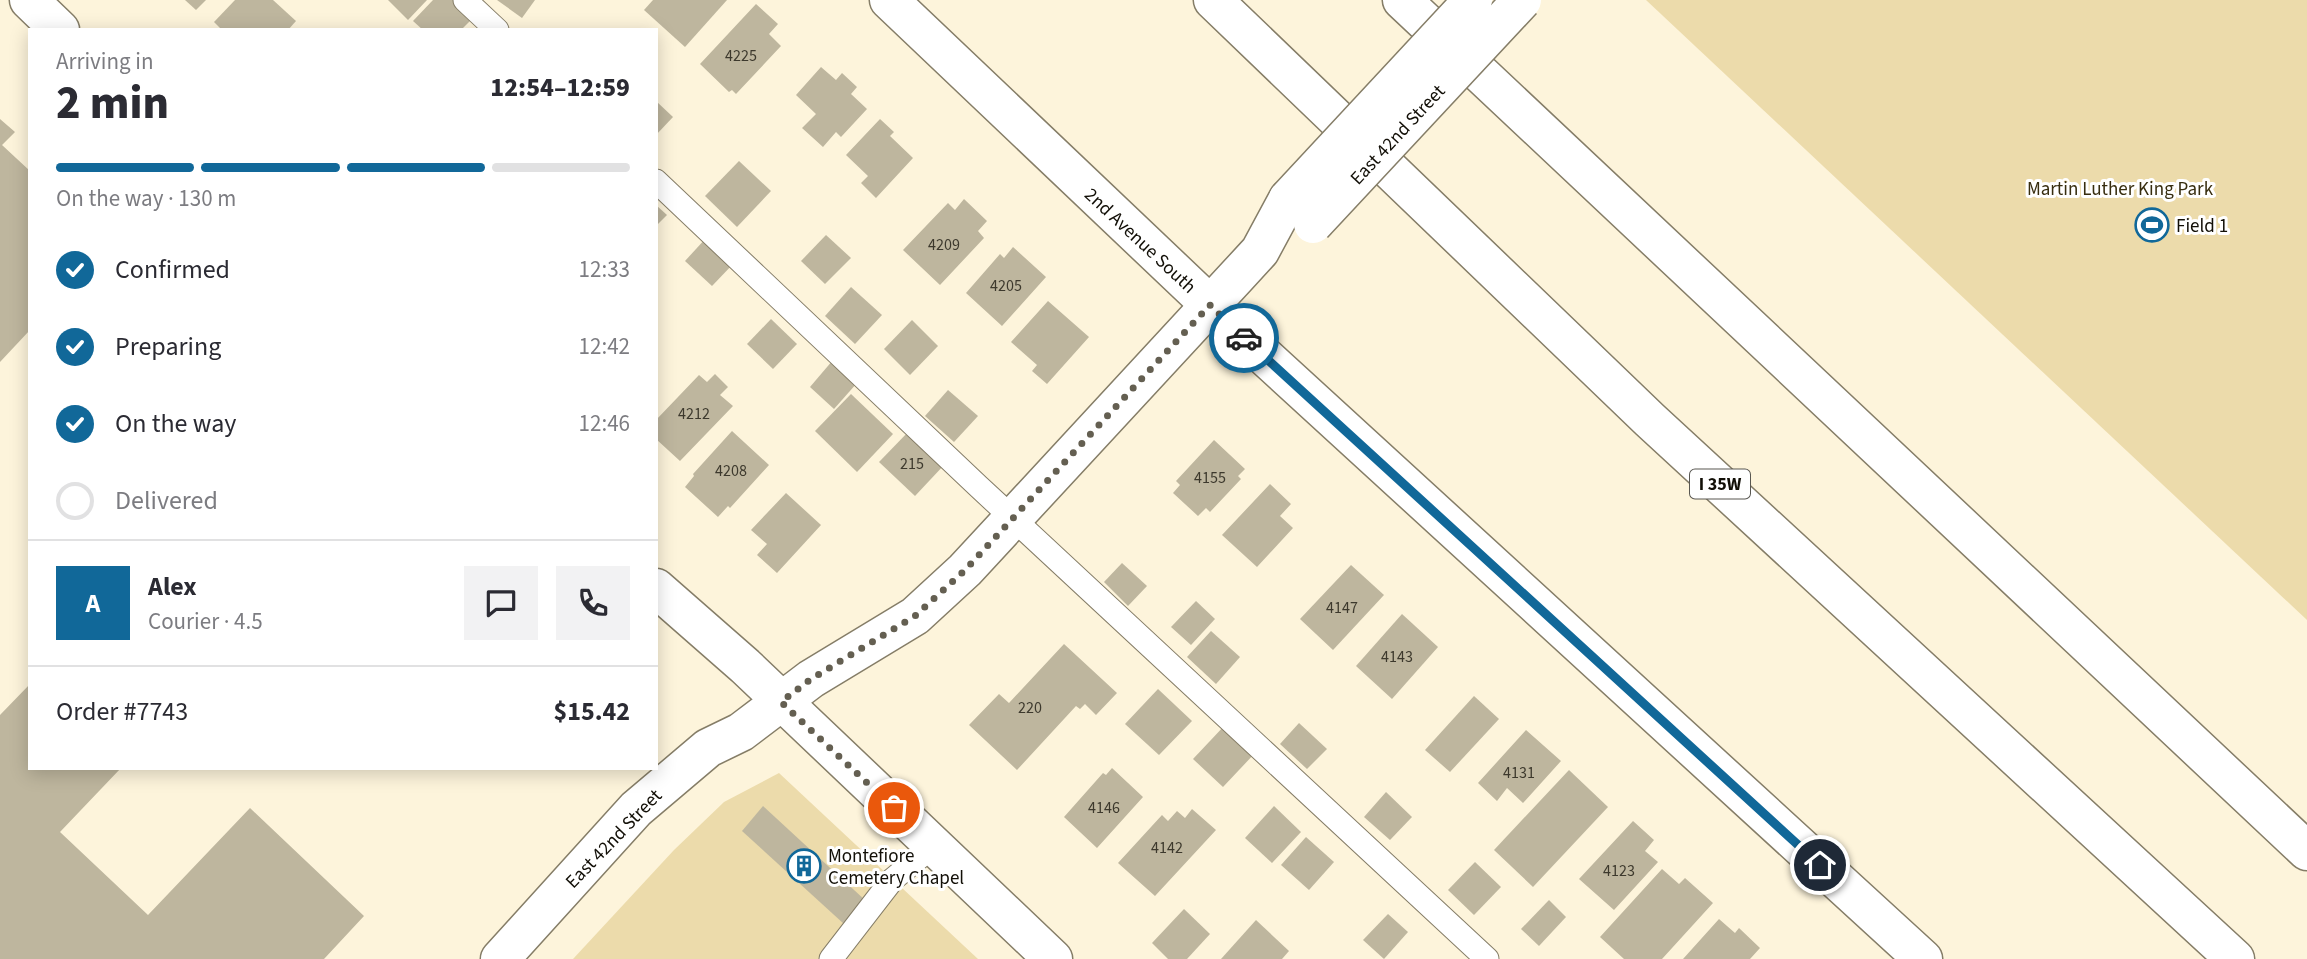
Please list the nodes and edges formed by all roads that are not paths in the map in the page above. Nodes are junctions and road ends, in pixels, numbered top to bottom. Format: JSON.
{"nodes":[{"id":1,"x":29,"y":0,"type":"edge"},
{"id":2,"x":465,"y":0,"type":"edge"},
{"id":3,"x":889,"y":0,"type":"edge"},
{"id":4,"x":1213,"y":0,"type":"edge"},
{"id":5,"x":1402,"y":0,"type":"edge"},
{"id":6,"x":1473,"y":0,"type":"edge"},
{"id":7,"x":1522,"y":0,"type":"edge"},
{"id":8,"x":58,"y":28,"type":"edge"},
{"id":9,"x":495,"y":28,"type":"edge"},
{"id":10,"x":658,"y":183,"type":"edge"},
{"id":11,"x":1301,"y":211,"type":"junction"},
{"id":12,"x":1210,"y":305,"type":"junction"},
{"id":13,"x":1014,"y":520,"type":"junction"},
{"id":14,"x":658,"y":590,"type":"edge"},
{"id":15,"x":781,"y":702,"type":"junction"},
{"id":16,"x":933,"y":846,"type":"junction"},
{"id":17,"x":2307,"y":851,"type":"edge"},
{"id":18,"x":500,"y":959,"type":"edge"},
{"id":19,"x":831,"y":959,"type":"edge"},
{"id":20,"x":1053,"y":959,"type":"edge"},
{"id":21,"x":1487,"y":959,"type":"edge"},
{"id":22,"x":1923,"y":959,"type":"edge"},
{"id":23,"x":2235,"y":959,"type":"edge"}],
"edges":[{"from":1,"to":8,"type":"main road"},
{"from":2,"to":9,"type":"lane"},
{"from":3,"to":12,"type":"main road","name":"2nd Avenue South"},
{"from":4,"to":23,"type":"main road","number":"I 35W"},
{"from":5,"to":17,"type":"main road"},
{"from":6,"to":11,"type":"main road","name":"East 42nd Street","bridge":true},
{"from":7,"to":11,"type":"main road","name":"East 42nd Street","bridge":true},
{"from":10,"to":13,"type":"lane"},
{"from":11,"to":12,"type":"main road","name":"East 42nd Street"},
{"from":12,"to":13,"type":"main road","name":"East 42nd Street"},
{"from":12,"to":22,"type":"main road","name":"2nd Avenue South"},
{"from":13,"to":15,"type":"main road","name":"East 42nd Street"},
{"from":13,"to":21,"type":"lane"},
{"from":14,"to":15,"type":"main road"},
{"from":15,"to":16,"type":"main road"},
{"from":15,"to":18,"type":"main road","name":"East 42nd Street"},
{"from":16,"to":19,"type":"lane"},
{"from":16,"to":20,"type":"main road"}]}
